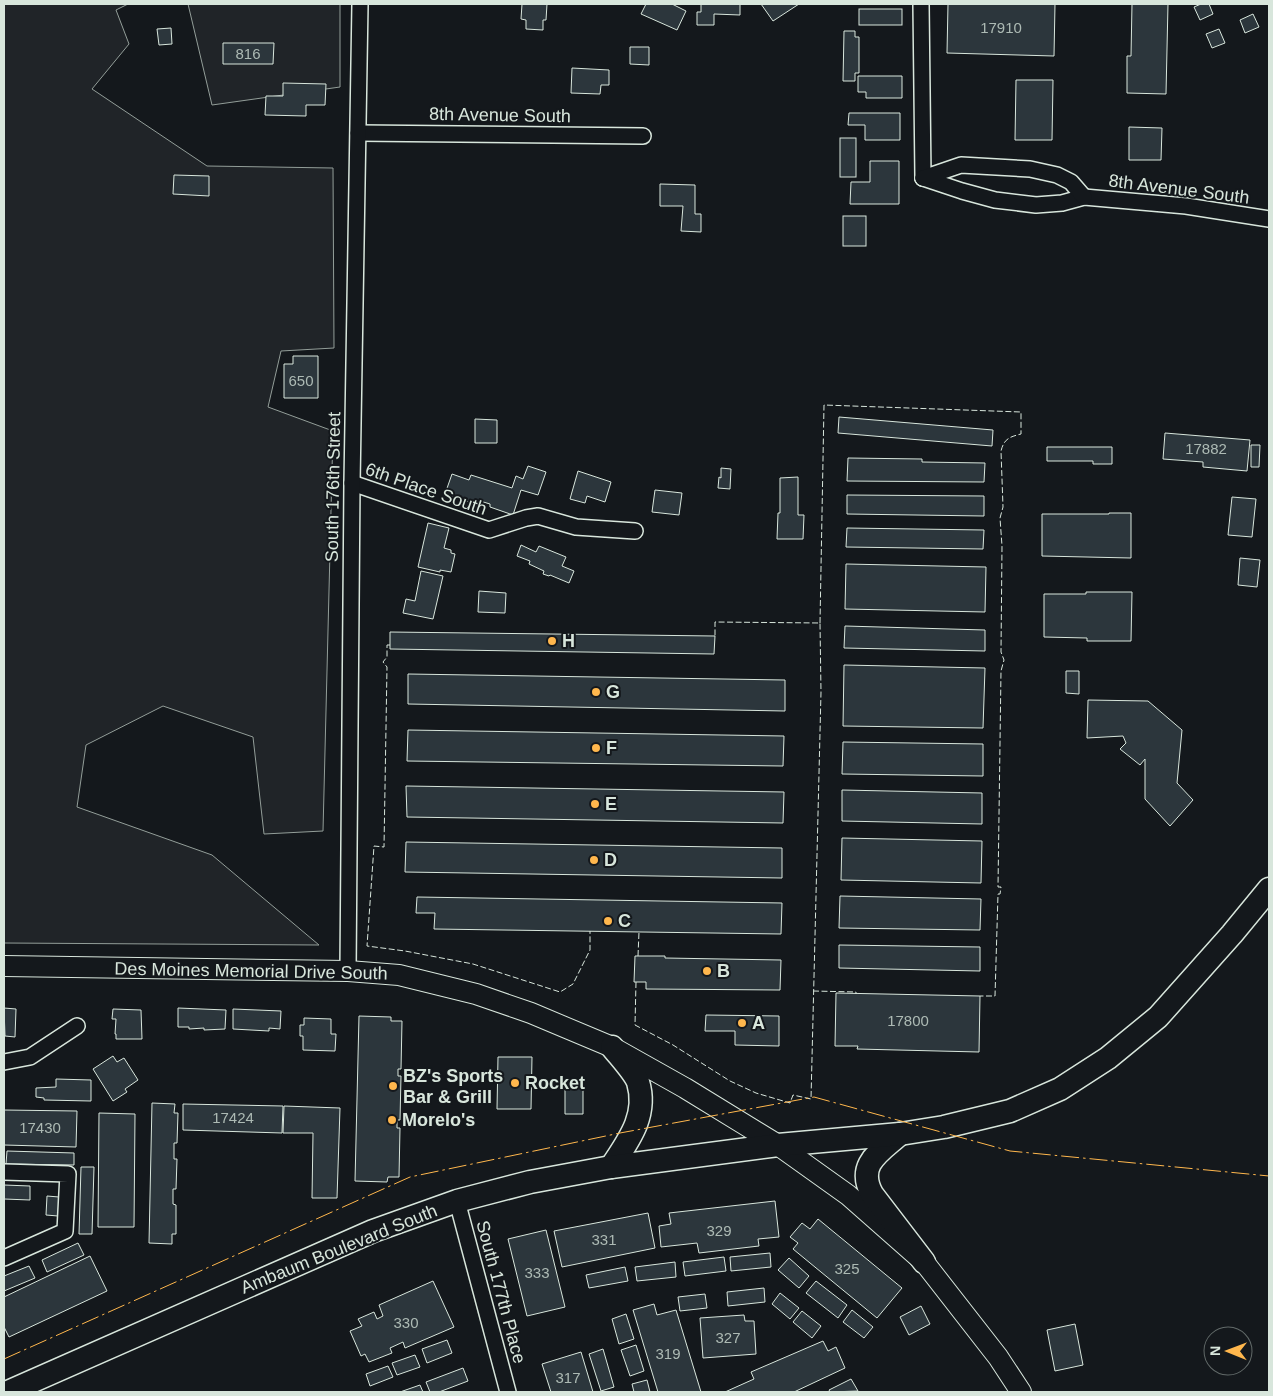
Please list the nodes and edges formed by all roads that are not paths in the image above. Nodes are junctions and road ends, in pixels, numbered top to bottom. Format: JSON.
{"nodes":[{"id":1,"x":360,"y":4,"type":"edge"},
{"id":2,"x":921,"y":4,"type":"edge"},
{"id":3,"x":358,"y":133,"type":"junction"},
{"id":4,"x":642,"y":136,"type":"dead end"},
{"id":5,"x":923,"y":178,"type":"junction"},
{"id":6,"x":1084,"y":197,"type":"junction"},
{"id":7,"x":1269,"y":219,"type":"edge"},
{"id":8,"x":352,"y":483,"type":"junction"},
{"id":9,"x":635,"y":531,"type":"dead end"},
{"id":10,"x":1269,"y":889,"type":"edge"},
{"id":11,"x":4,"y":966,"type":"edge"},
{"id":12,"x":348,"y":971,"type":"junction"},
{"id":13,"x":77,"y":1026,"type":"dead end"},
{"id":14,"x":612,"y":1048,"type":"junction"},
{"id":15,"x":4,"y":1062,"type":"edge"},
{"id":16,"x":900,"y":1134,"type":"junction"},
{"id":17,"x":778,"y":1145,"type":"junction"},
{"id":18,"x":611,"y":1167,"type":"junction"},
{"id":19,"x":4,"y":1172,"type":"edge"},
{"id":20,"x":457,"y":1201,"type":"junction"},
{"id":21,"x":4,"y":1258,"type":"edge"},
{"id":22,"x":924,"y":1262,"type":"junction"},
{"id":23,"x":8,"y":1392,"type":"edge"},
{"id":24,"x":508,"y":1392,"type":"edge"},
{"id":25,"x":1021,"y":1392,"type":"edge"}],
"edges":[{"from":1,"to":3,"type":"street","name":"South 176th Street"},
{"from":2,"to":5,"type":"street"},
{"from":3,"to":4,"type":"street","name":"8th Avenue South"},
{"from":3,"to":8,"type":"street","name":"South 176th Street"},
{"from":5,"to":6,"type":"street","name":"8th Avenue South"},
{"from":5,"to":6,"type":"street","name":"8th Avenue South"},
{"from":6,"to":7,"type":"street","name":"8th Avenue South"},
{"from":8,"to":9,"type":"street","name":"6th Place South"},
{"from":8,"to":12,"type":"street","name":"South 176th Street"},
{"from":10,"to":16,"type":"main road"},
{"from":11,"to":12,"type":"main road","name":"Des Moines Memorial Drive South"},
{"from":12,"to":14,"type":"main road","name":"Des Moines Memorial Drive South"},
{"from":13,"to":15,"type":"street"},
{"from":14,"to":17,"type":"main road","name":"Des Moines Memorial Drive South"},
{"from":14,"to":18,"type":"main road"},
{"from":16,"to":17,"type":"main road"},
{"from":16,"to":22,"type":"main road"},
{"from":17,"to":18,"type":"main road","name":"Ambaum Boulevard South"},
{"from":17,"to":22,"type":"main road","name":"Des Moines Memorial Drive South"},
{"from":18,"to":20,"type":"main road","name":"Ambaum Boulevard South"},
{"from":19,"to":21,"type":"street"},
{"from":20,"to":23,"type":"main road","name":"Ambaum Boulevard South"},
{"from":20,"to":24,"type":"street","name":"South 177th Place"},
{"from":22,"to":25,"type":"main road","name":"Des Moines Memorial Drive South"}]}
